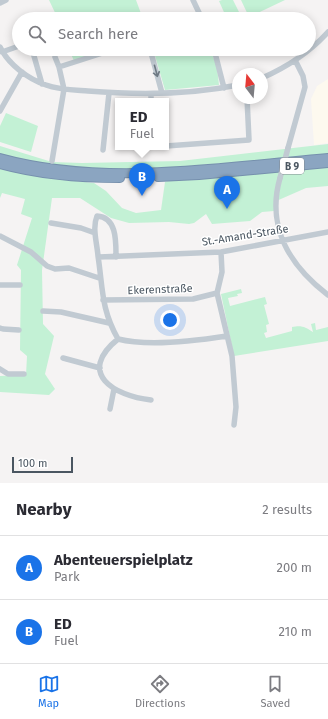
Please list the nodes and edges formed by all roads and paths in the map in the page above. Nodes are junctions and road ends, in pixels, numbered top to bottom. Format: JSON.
{"nodes":[{"id":1,"x":6,"y":0,"type":"edge"},
{"id":2,"x":193,"y":0,"type":"edge"},
{"id":3,"x":0,"y":3,"type":"edge"},
{"id":4,"x":199,"y":12,"type":"edge"},
{"id":5,"x":328,"y":32,"type":"edge"},
{"id":6,"x":316,"y":44,"type":"edge"},
{"id":7,"x":12,"y":49,"type":"edge"},
{"id":8,"x":2,"y":53,"type":"edge"},
{"id":9,"x":34,"y":56,"type":"edge"},
{"id":10,"x":93,"y":56,"type":"edge"},
{"id":11,"x":152,"y":56,"type":"edge"},
{"id":12,"x":216,"y":56,"type":"edge"},
{"id":13,"x":300,"y":56,"type":"edge"},
{"id":14,"x":55,"y":57,"type":"dead end"},
{"id":15,"x":295,"y":60,"type":"junction"},
{"id":16,"x":59,"y":67,"type":"junction"},
{"id":17,"x":22,"y":72,"type":"junction"},
{"id":18,"x":268,"y":75,"type":"edge"},
{"id":19,"x":42,"y":84,"type":"junction"},
{"id":20,"x":232,"y":86,"type":"edge"},
{"id":21,"x":224,"y":88,"type":"junction"},
{"id":22,"x":64,"y":89,"type":"junction"},
{"id":23,"x":109,"y":93,"type":"junction"},
{"id":24,"x":162,"y":93,"type":"junction"},
{"id":25,"x":151,"y":94,"type":"junction"},
{"id":26,"x":151,"y":98,"type":"edge"},
{"id":27,"x":247,"y":104,"type":"edge"},
{"id":28,"x":0,"y":111,"type":"edge"},
{"id":29,"x":169,"y":146,"type":"edge"},
{"id":30,"x":103,"y":150,"type":"dead end"},
{"id":31,"x":0,"y":158,"type":"edge"},
{"id":32,"x":328,"y":158,"type":"edge"},
{"id":33,"x":52,"y":161,"type":"dead end"},
{"id":34,"x":328,"y":163,"type":"edge"},
{"id":35,"x":0,"y":164,"type":"edge"},
{"id":36,"x":51,"y":223,"type":"dead end"},
{"id":37,"x":328,"y":232,"type":"edge"},
{"id":38,"x":95,"y":233,"type":"junction"},
{"id":39,"x":0,"y":236,"type":"edge"},
{"id":40,"x":281,"y":240,"type":"junction"},
{"id":41,"x":221,"y":252,"type":"junction"},
{"id":42,"x":116,"y":256,"type":"junction"},
{"id":43,"x":99,"y":257,"type":"junction"},
{"id":44,"x":99,"y":278,"type":"junction"},
{"id":45,"x":0,"y":285,"type":"edge"},
{"id":46,"x":20,"y":285,"type":"dead end"},
{"id":47,"x":217,"y":293,"type":"junction"},
{"id":48,"x":328,"y":295,"type":"edge"},
{"id":49,"x":102,"y":300,"type":"junction"},
{"id":50,"x":43,"y":311,"type":"dead end"},
{"id":51,"x":109,"y":323,"type":"junction"},
{"id":52,"x":0,"y":328,"type":"edge"},
{"id":53,"x":19,"y":330,"type":"dead end"},
{"id":54,"x":227,"y":336,"type":"junction"},
{"id":55,"x":118,"y":339,"type":"junction"},
{"id":56,"x":63,"y":358,"type":"dead end"},
{"id":57,"x":100,"y":368,"type":"junction"},
{"id":58,"x":0,"y":369,"type":"edge"},
{"id":59,"x":24,"y":374,"type":"dead end"},
{"id":60,"x":114,"y":388,"type":"junction"},
{"id":61,"x":151,"y":400,"type":"dead end"},
{"id":62,"x":110,"y":410,"type":"dead end"},
{"id":63,"x":234,"y":425,"type":"dead end"}],
"edges":[{"from":1,"to":3,"type":"street"},
{"from":2,"to":4,"type":"street"},
{"from":5,"to":6,"type":"street"},
{"from":7,"to":8,"type":"street"},
{"from":8,"to":17,"type":"street"},
{"from":9,"to":19,"type":"street"},
{"from":10,"to":16,"type":"street"},
{"from":11,"to":24,"type":"street","one_way":true},
{"from":12,"to":21,"type":"street"},
{"from":13,"to":15,"type":"street"},
{"from":14,"to":16,"type":"street"},
{"from":15,"to":18,"type":"street"},
{"from":15,"to":40,"type":"street","bridge":true},
{"from":16,"to":22,"type":"street"},
{"from":17,"to":19,"type":"street"},
{"from":17,"to":28,"type":"street"},
{"from":19,"to":22,"type":"street"},
{"from":20,"to":21,"type":"street"},
{"from":21,"to":24,"type":"street"},
{"from":22,"to":23,"type":"street"},
{"from":22,"to":33,"type":"street"},
{"from":23,"to":25,"type":"street"},
{"from":23,"to":30,"type":"street"},
{"from":24,"to":25,"type":"street"},
{"from":25,"to":26,"type":"street"},
{"from":27,"to":29,"type":"street"},
{"from":31,"to":32,"type":"highway","number":"B 9"},
{"from":34,"to":35,"type":"highway","number":"B 9"},
{"from":36,"to":38,"type":"street"},
{"from":37,"to":40,"type":"street","name":"St.-Amand-Straße"},
{"from":38,"to":42,"type":"street"},
{"from":38,"to":43,"type":"street"},
{"from":39,"to":44,"type":"street"},
{"from":40,"to":41,"type":"street","name":"St.-Amand-Straße"},
{"from":40,"to":48,"type":"street"},
{"from":41,"to":42,"type":"street","name":"St.-Amand-Straße"},
{"from":41,"to":47,"type":"street"},
{"from":42,"to":43,"type":"street","name":"St.-Amand-Straße"},
{"from":43,"to":44,"type":"street"},
{"from":44,"to":49,"type":"street"},
{"from":45,"to":46,"type":"street"},
{"from":47,"to":49,"type":"street","name":"Ekerenstraße"},
{"from":47,"to":54,"type":"street"},
{"from":49,"to":51,"type":"street"},
{"from":50,"to":51,"type":"street"},
{"from":51,"to":55,"type":"street"},
{"from":52,"to":53,"type":"street"},
{"from":54,"to":55,"type":"street"},
{"from":54,"to":63,"type":"street"},
{"from":55,"to":57,"type":"street"},
{"from":56,"to":57,"type":"street"},
{"from":57,"to":60,"type":"street"},
{"from":58,"to":59,"type":"street"},
{"from":60,"to":61,"type":"street"},
{"from":60,"to":62,"type":"street"}]}
